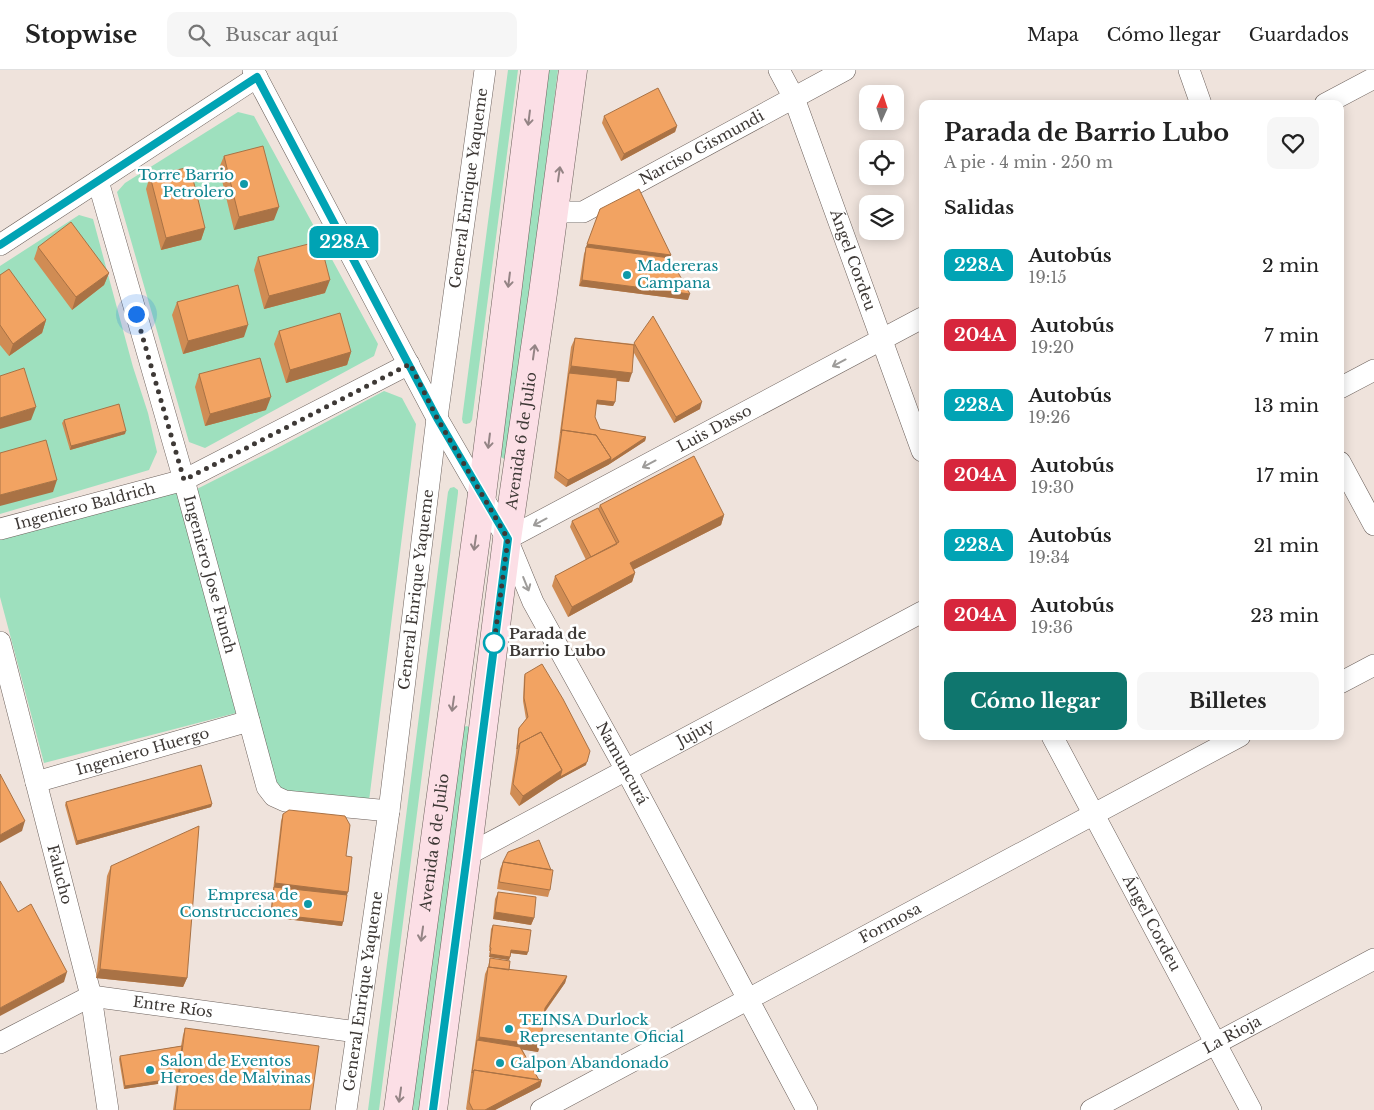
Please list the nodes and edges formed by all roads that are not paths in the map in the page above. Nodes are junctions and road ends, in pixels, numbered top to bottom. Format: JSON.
{"nodes":[{"id":1,"x":485,"y":70,"type":"edge"},
{"id":2,"x":535,"y":70,"type":"edge"},
{"id":3,"x":573,"y":70,"type":"edge"},
{"id":4,"x":779,"y":70,"type":"edge"},
{"id":5,"x":845,"y":70,"type":"edge"},
{"id":6,"x":1189,"y":70,"type":"edge"},
{"id":7,"x":255,"y":74,"type":"edge"},
{"id":8,"x":1374,"y":78,"type":"edge"},
{"id":9,"x":794,"y":98,"type":"junction"},
{"id":10,"x":1200,"y":100,"type":"edge"},
{"id":11,"x":1333,"y":100,"type":"edge"},
{"id":12,"x":98,"y":181,"type":"junction"},
{"id":13,"x":554,"y":212,"type":"junction"},
{"id":14,"x":0,"y":245,"type":"edge"},
{"id":15,"x":919,"y":320,"type":"edge"},
{"id":16,"x":882,"y":340,"type":"junction"},
{"id":17,"x":410,"y":364,"type":"junction"},
{"id":18,"x":1374,"y":370,"type":"edge"},
{"id":19,"x":1344,"y":386,"type":"edge"},
{"id":20,"x":437,"y":418,"type":"junction"},
{"id":21,"x":919,"y":443,"type":"edge"},
{"id":22,"x":1344,"y":470,"type":"edge"},
{"id":23,"x":184,"y":480,"type":"junction"},
{"id":24,"x":482,"y":494,"type":"junction"},
{"id":25,"x":1374,"y":526,"type":"edge"},
{"id":26,"x":0,"y":529,"type":"edge"},
{"id":27,"x":508,"y":539,"type":"junction"},
{"id":28,"x":919,"y":614,"type":"edge"},
{"id":29,"x":0,"y":642,"type":"edge"},
{"id":30,"x":1374,"y":665,"type":"edge"},
{"id":31,"x":1344,"y":681,"type":"edge"},
{"id":32,"x":249,"y":722,"type":"junction"},
{"id":33,"x":1054,"y":740,"type":"edge"},
{"id":34,"x":1233,"y":740,"type":"edge"},
{"id":35,"x":626,"y":770,"type":"junction"},
{"id":36,"x":36,"y":782,"type":"junction"},
{"id":37,"x":389,"y":811,"type":"junction"},
{"id":38,"x":1094,"y":814,"type":"junction"},
{"id":39,"x":467,"y":855,"type":"junction"},
{"id":40,"x":1374,"y":960,"type":"edge"},
{"id":41,"x":91,"y":996,"type":"junction"},
{"id":42,"x":748,"y":999,"type":"junction"},
{"id":43,"x":357,"y":1032,"type":"junction"},
{"id":44,"x":0,"y":1043,"type":"edge"},
{"id":45,"x":1216,"y":1044,"type":"junction"},
{"id":46,"x":108,"y":1110,"type":"edge"},
{"id":47,"x":346,"y":1110,"type":"edge"},
{"id":48,"x":398,"y":1110,"type":"edge"},
{"id":49,"x":433,"y":1110,"type":"edge"},
{"id":50,"x":541,"y":1110,"type":"edge"},
{"id":51,"x":807,"y":1110,"type":"edge"},
{"id":52,"x":1091,"y":1110,"type":"edge"},
{"id":53,"x":1251,"y":1110,"type":"edge"}],
"edges":[{"from":1,"to":20,"type":"street","name":"General Enrique Yaqueme"},
{"from":2,"to":24,"type":"main road","name":"Avenida 6 de Julio","one_way":true},
{"from":13,"to":3,"type":"main road","name":"Avenida 6 de Julio","one_way":true},
{"from":4,"to":9,"type":"street","name":"Ángel Cordeu"},
{"from":5,"to":9,"type":"street","name":"Narciso Gismundi"},
{"from":6,"to":10,"type":"street"},
{"from":7,"to":12,"type":"street"},
{"from":7,"to":17,"type":"street","name":"Namuncurá"},
{"from":8,"to":11,"type":"street"},
{"from":9,"to":13,"type":"street","name":"Narciso Gismundi"},
{"from":9,"to":16,"type":"street","name":"Ángel Cordeu"},
{"from":12,"to":14,"type":"street"},
{"from":12,"to":23,"type":"street","name":"Ingeniero Jose Funch"},
{"from":27,"to":13,"type":"main road","name":"Avenida 6 de Julio","one_way":true},
{"from":15,"to":16,"type":"street","name":"Luis Dasso"},
{"from":16,"to":21,"type":"street","name":"Ángel Cordeu"},
{"from":16,"to":27,"type":"street","name":"Luis Dasso","one_way":true},
{"from":17,"to":20,"type":"street","name":"Namuncurá"},
{"from":17,"to":23,"type":"street","name":"Ingeniero Baldrich"},
{"from":18,"to":19,"type":"street"},
{"from":20,"to":24,"type":"street","name":"Namuncurá"},
{"from":20,"to":37,"type":"street","name":"General Enrique Yaqueme"},
{"from":22,"to":25,"type":"street"},
{"from":23,"to":26,"type":"street","name":"Ingeniero Baldrich"},
{"from":23,"to":32,"type":"street","name":"Ingeniero Jose Funch"},
{"from":24,"to":27,"type":"street","name":"Namuncurá"},
{"from":24,"to":48,"type":"main road","name":"Avenida 6 de Julio","one_way":true},
{"from":27,"to":35,"type":"street","name":"Namuncurá","one_way":true},
{"from":27,"to":39,"type":"main road","name":"Avenida 6 de Julio"},
{"from":28,"to":35,"type":"street","name":"Jujuy"},
{"from":29,"to":36,"type":"street","name":"Falucho"},
{"from":30,"to":31,"type":"street"},
{"from":32,"to":36,"type":"street","name":"Ingeniero Huergo"},
{"from":32,"to":37,"type":"street","name":"Ingeniero Jose Funch"},
{"from":33,"to":38,"type":"street","name":"Ángel Cordeu"},
{"from":34,"to":38,"type":"street","name":"Formosa"},
{"from":35,"to":39,"type":"street","name":"Jujuy"},
{"from":35,"to":42,"type":"street","name":"Namuncurá"},
{"from":36,"to":41,"type":"street","name":"Falucho"},
{"from":37,"to":43,"type":"street","name":"General Enrique Yaqueme"},
{"from":38,"to":42,"type":"street","name":"Formosa"},
{"from":38,"to":45,"type":"street","name":"Ángel Cordeu"},
{"from":39,"to":49,"type":"main road","name":"Avenida 6 de Julio"},
{"from":40,"to":45,"type":"street","name":"La Rioja"},
{"from":41,"to":43,"type":"street","name":"Entre Ríos"},
{"from":41,"to":44,"type":"street"},
{"from":41,"to":46,"type":"street","name":"Falucho"},
{"from":42,"to":50,"type":"street","name":"Formosa"},
{"from":42,"to":51,"type":"street","name":"Namuncurá"},
{"from":43,"to":47,"type":"street","name":"General Enrique Yaqueme"},
{"from":45,"to":52,"type":"street","name":"La Rioja"},
{"from":45,"to":53,"type":"street","name":"Ángel Cordeu"}]}
